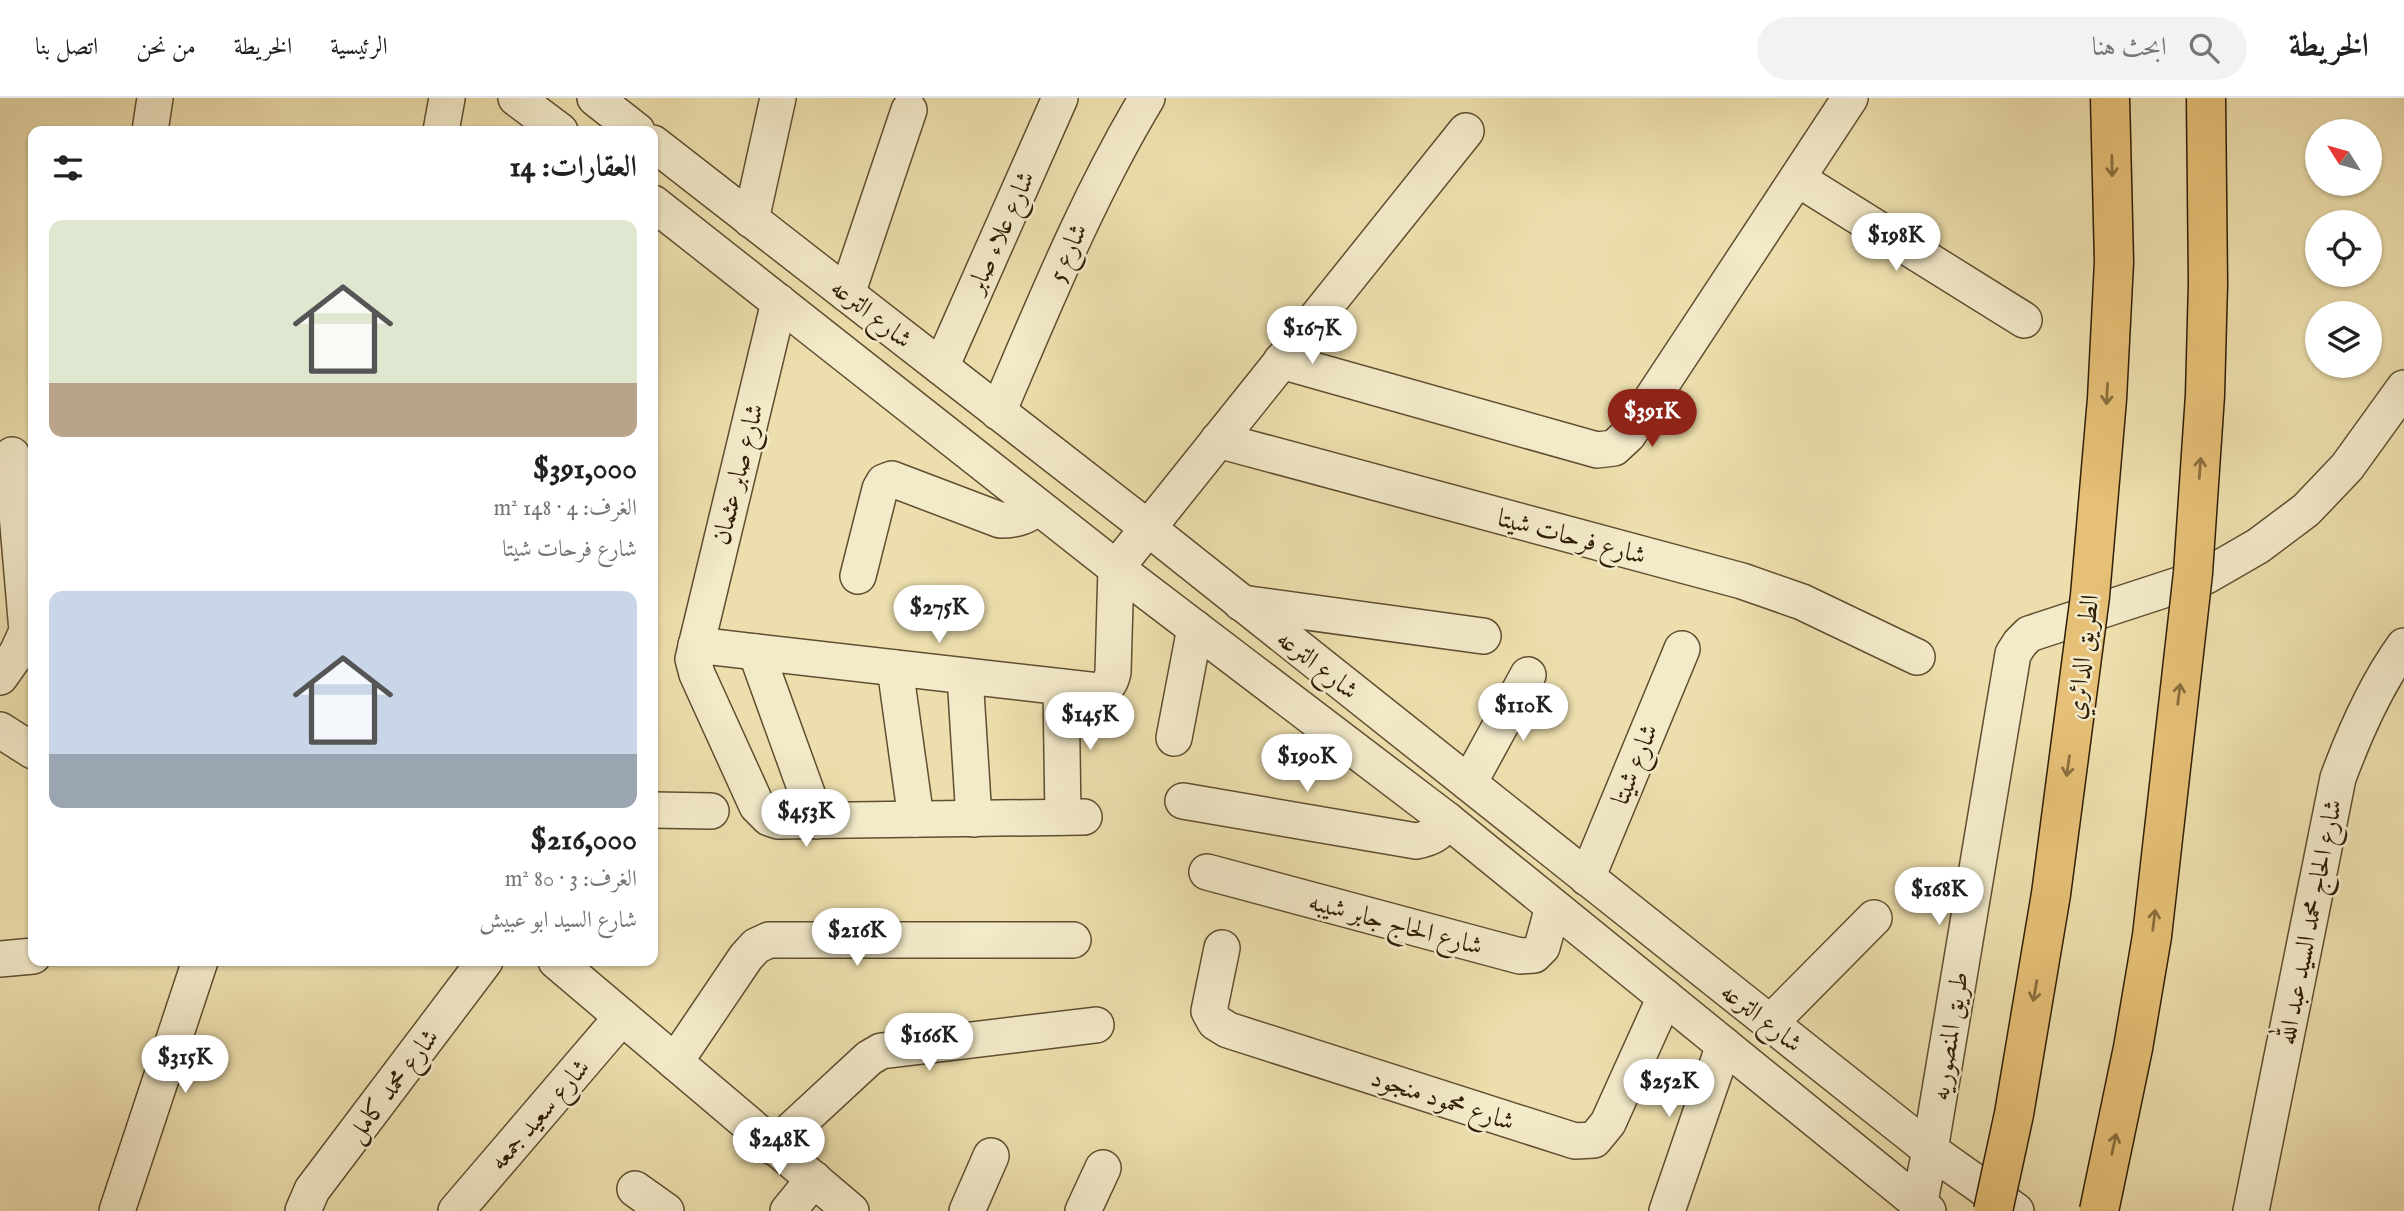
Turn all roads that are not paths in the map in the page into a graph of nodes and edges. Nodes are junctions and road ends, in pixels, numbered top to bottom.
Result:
1 (155, 98) edge
2 (447, 98) edge
3 (516, 98) edge
4 (595, 98) edge
5 (778, 98) edge
6 (1060, 98) edge
7 (1147, 98) edge
8 (1850, 98) edge
9 (2110, 98) edge
10 (2206, 98) edge
11 (909, 110) dead end
12 (151, 126) edge
13 (442, 126) edge
14 (553, 126) edge
15 (631, 126) edge
16 (1466, 131) dead end
17 (658, 147) edge
18 (1798, 178) junction
19 (658, 207) edge
20 (751, 219) junction
21 (847, 294) junction
22 (779, 302) junction
23 (2024, 320) dead end
24 (1281, 361) junction
25 (941, 367) junction
26 (2404, 388) edge
27 (998, 412) junction
28 (1218, 440) junction
29 (12, 455) dead end
30 (1038, 507) junction
31 (1148, 527) junction
32 (1116, 568) junction
33 (858, 576) dead end
34 (1241, 603) junction
35 (1195, 628) junction
36 (1483, 636) dead end
37 (696, 645) junction
38 (2404, 646) edge
39 (1682, 649) dead end
40 (755, 652) junction
41 (1917, 657) dead end
42 (895, 668) junction
43 (1528, 675) dead end
44 (965, 676) junction
45 (0, 677) edge
46 (1061, 687) junction
47 (1174, 738) dead end
48 (1469, 783) junction
49 (1183, 801) dead end
50 (658, 810) edge
51 (711, 811) dead end
52 (974, 818) junction
53 (916, 820) junction
54 (1447, 820) junction
55 (817, 821) junction
56 (1207, 872) dead end
57 (1587, 878) junction
58 (1553, 907) junction
59 (1874, 918) dead end
60 (1073, 940) dead end
61 (1222, 948) dead end
62 (28, 956) edge
63 (0, 959) edge
64 (198, 966) edge
65 (481, 966) edge
66 (561, 966) edge
67 (1665, 997) junction
68 (622, 1017) junction
69 (1770, 1023) junction
70 (1097, 1025) dead end
71 (1724, 1045) junction
72 (675, 1062) junction
73 (774, 1147) junction
74 (1930, 1150) junction
75 (990, 1156) dead end
76 (1102, 1168) dead end
77 (814, 1179) junction
78 (635, 1189) dead end
79 (1922, 1209) edge
80 (117, 1211) edge
81 (303, 1211) edge
82 (456, 1211) edge
83 (666, 1211) edge
84 (788, 1211) edge
85 (851, 1211) edge
86 (967, 1211) edge
87 (1083, 1211) edge
88 (1667, 1211) edge
89 (1993, 1211) edge
90 (2016, 1211) edge
91 (2099, 1211) edge
92 (2251, 1211) edge

1 - 12 street
2 - 13 street
3 - 14 street
4 - 15 street
5 - 20 street
6 - 25 street, شارع علاء صابر
7 - 27 street, شارع 5
8 - 18 street
9 -> 89 highway, الطريق الدائري, bridge
91 -> 10 highway, bridge
11 - 21 street
16 - 24 street
17 - 20 street, شارع الترعه
18 - 23 street
18 - 24 street
19 - 22 street, شارع الترعه
20 - 21 street, شارع الترعه
21 - 25 street, شارع الترعه
22 - 30 street, شارع الترعه
22 - 37 street, شارع صابر عثمان
24 - 28 street
25 - 27 street, شارع الترعه
26 - 74 street, طريق المنصوريه
27 - 31 street, شارع الترعه
28 - 31 street
28 - 41 street, شارع فرحات شيتا
29 - 45 street
30 - 32 street, شارع الترعه
30 - 33 street
31 - 32 street
31 - 34 street, شارع الترعه
32 - 35 street, شارع الترعه
32 - 46 street
34 - 36 street
34 - 48 street, شارع الترعه
35 - 47 street
35 - 54 street, شارع الترعه
37 - 40 street
37 - 55 street, شارع صابر عثمان
38 - 92 street, شارع الحاج محمد السيد عبد الله
39 - 57 street, شارع شيتا
40 - 42 street
40 - 55 street
42 - 44 street
42 - 53 street
43 - 48 street
44 - 46 street
44 - 52 street
46 - 52 street, شارع صابر عثمان
48 - 57 street, شارع الترعه
49 - 54 street
50 - 51 street
52 - 53 street, شارع صابر عثمان
53 - 55 street, شارع صابر عثمان
54 - 58 street, شارع الترعه
56 - 58 street, شارع الحاج جابر شيبه
57 - 69 street, شارع الترعه
58 - 67 street, شارع الترعه
59 - 69 street
60 - 72 street
61 - 67 street, شارع محمود منجود
62 - 63 street
64 - 80 street
65 - 81 street, شارع محمد كامل
66 - 68 street
67 - 71 street, شارع الترعه
68 - 72 street
68 - 82 street, شارع سعيد جمعه
69 - 74 street, شارع الترعه
70 - 73 street
71 - 79 street, شارع الترعه
71 - 88 street
72 - 73 street
73 - 77 street
74 - 79 street, طريق المنصوريه
74 - 90 street, شارع الترعه
75 - 86 street
76 - 87 street
77 - 84 street
77 - 85 street
78 - 83 street

